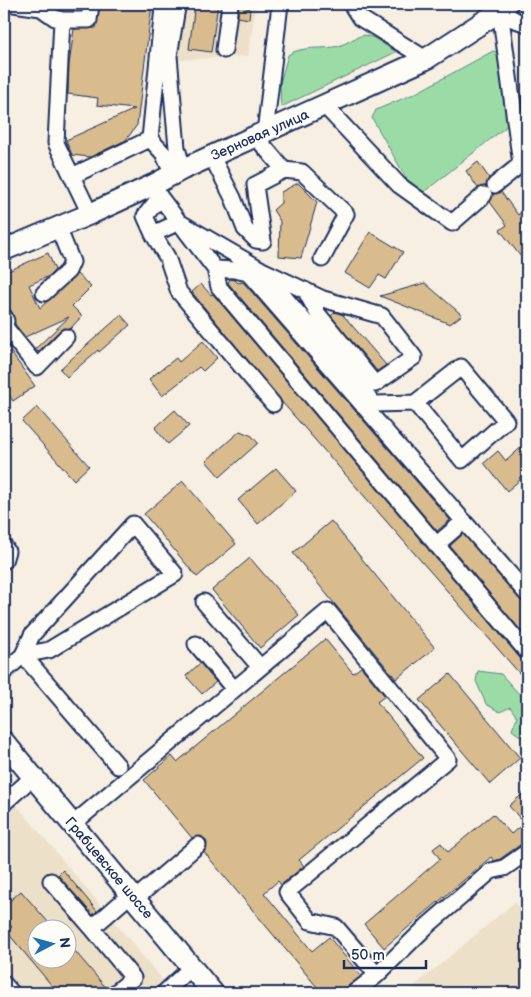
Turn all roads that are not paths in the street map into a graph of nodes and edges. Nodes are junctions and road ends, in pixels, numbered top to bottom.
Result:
1 (14, 4) edge
2 (91, 4) edge
3 (179, 4) edge
4 (230, 4) edge
5 (280, 4) edge
6 (351, 4) edge
7 (41, 6) edge
8 (163, 6) edge
9 (501, 6) edge
10 (62, 20) junction
11 (527, 24) edge
12 (224, 50) dead end
13 (168, 56) junction
14 (426, 59) junction
15 (326, 106) junction
16 (261, 135) junction
17 (150, 139) junction
18 (212, 157) junction
19 (284, 170) junction
20 (178, 172) junction
21 (72, 176) junction
22 (157, 191) junction
23 (90, 214) junction
24 (179, 222) junction
25 (58, 227) junction
26 (153, 234) junction
27 (4, 250) edge
28 (322, 259) dead end
29 (215, 270) junction
30 (262, 270) junction
31 (305, 290) junction
32 (44, 293) dead end
33 (4, 316) edge
34 (66, 337) dead end
35 (415, 403) junction
36 (273, 404) dead end
37 (464, 521) junction
38 (436, 545) junction
39 (4, 546) edge
40 (4, 561) edge
41 (527, 594) edge
42 (204, 602) dead end
43 (196, 644) dead end
44 (527, 652) edge
45 (23, 655) junction
46 (260, 667) junction
47 (4, 672) edge
48 (234, 689) junction
49 (4, 742) edge
50 (118, 766) dead end
51 (33, 777) junction
52 (4, 803) edge
53 (73, 824) junction
54 (198, 845) dead end
55 (527, 852) edge
56 (51, 881) dead end
57 (133, 897) junction
58 (92, 928) junction
59 (192, 967) junction
60 (376, 975) junction
61 (4, 984) edge
62 (12, 993) edge
63 (115, 993) edge
64 (164, 993) edge
65 (213, 993) edge
66 (354, 993) edge

1 - 7 lane
2 - 10 lane
3 - 13 lane
4 - 12 lane
5 - 16 lane
6 - 14 lane
7 - 10 lane
8 - 13 lane
8 - 17 lane
9 - 11 lane
9 - 14 main road, Зерновая улица
9 - 15 lane
10 - 21 lane
13 - 20 lane
14 - 15 main road, Зерновая улица
15 - 16 main road, Зерновая улица
16 - 18 main road, Зерновая улица
16 - 19 lane
17 - 20 lane
17 - 21 lane
18 - 19 lane
18 - 20 main road, Зерновая улица
19 - 28 lane
20 - 22 main road, Зерновая улица
21 - 23 lane
22 - 23 main road, Зерновая улица
22 - 24 lane
22 - 26 lane
23 - 25 main road, Зерновая улица
24 - 26 lane
24 - 29 lane
24 - 30 lane
25 - 27 main road, Зерновая улица
25 - 32 lane
26 - 36 lane
29 - 37 lane
29 - 38 lane
30 - 31 lane
30 - 35 lane
31 - 31 lane
33 - 34 lane
35 - 35 lane
37 - 38 lane
37 - 41 lane
38 - 44 lane
39 - 40 lane
42 - 46 lane
43 - 48 lane
45 - 45 lane
45 - 47 lane
45 - 50 lane
46 - 48 lane
46 - 60 lane
48 - 53 lane
49 - 51 main road, Грабцевское шоссе
51 - 52 lane
51 - 53 main road, Грабцевское шоссе
53 - 57 main road, Грабцевское шоссе
54 - 57 lane
55 - 60 lane
56 - 58 lane
57 - 58 lane
57 - 59 main road, Грабцевское шоссе
58 - 63 lane
59 - 64 lane
59 - 65 main road, Грабцевское шоссе
60 - 66 lane
61 - 62 lane

